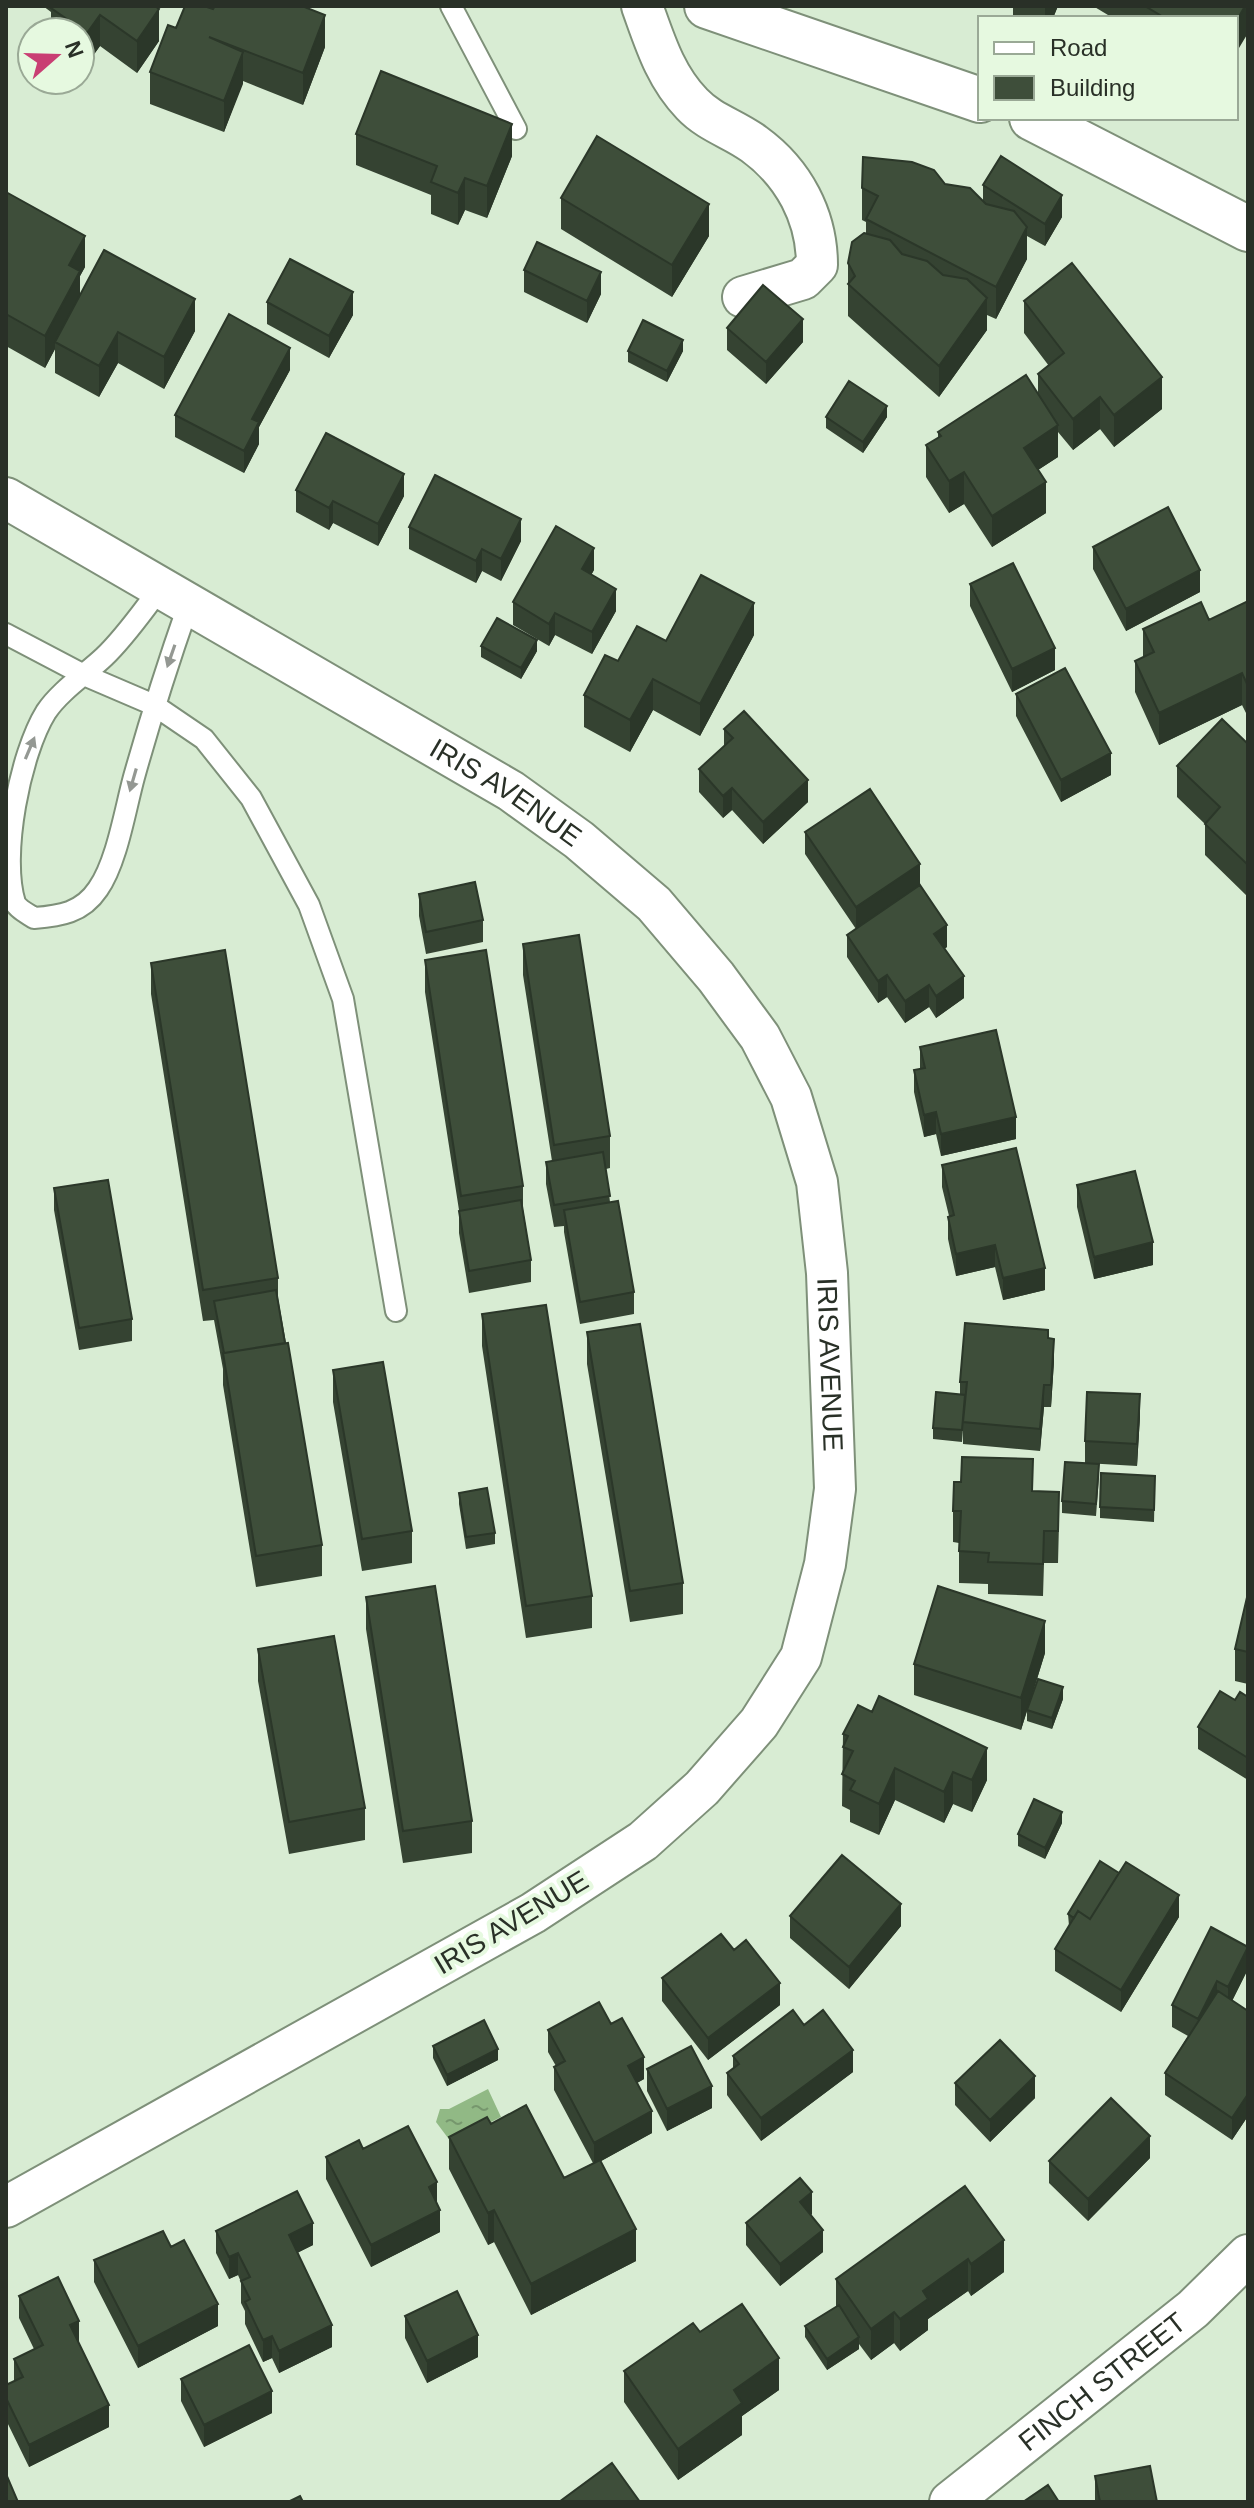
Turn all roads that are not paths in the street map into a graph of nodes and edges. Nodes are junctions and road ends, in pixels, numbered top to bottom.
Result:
1 (451, 6) edge
2 (642, 6) edge
3 (707, 6) edge
4 (978, 99) edge
5 (1036, 120) edge
6 (516, 129) dead end
7 (1248, 229) edge
8 (743, 297) dead end
9 (6, 498) edge
10 (174, 598) junction
11 (6, 634) edge
12 (84, 675) junction
13 (154, 705) junction
14 (396, 1311) dead end
15 (6, 2207) edge
16 (1248, 2255) edge
17 (950, 2502) edge

1 - 6 lane
2 - 8 street
3 - 4 street
5 - 7 street
9 - 10 street, IRIS AVENUE
10 - 12 lane
10 -> 13 lane
10 - 15 street, IRIS AVENUE
11 - 12 lane
12 - 13 lane
13 -> 12 lane
13 - 14 lane
16 - 17 street, FINCH STREET

